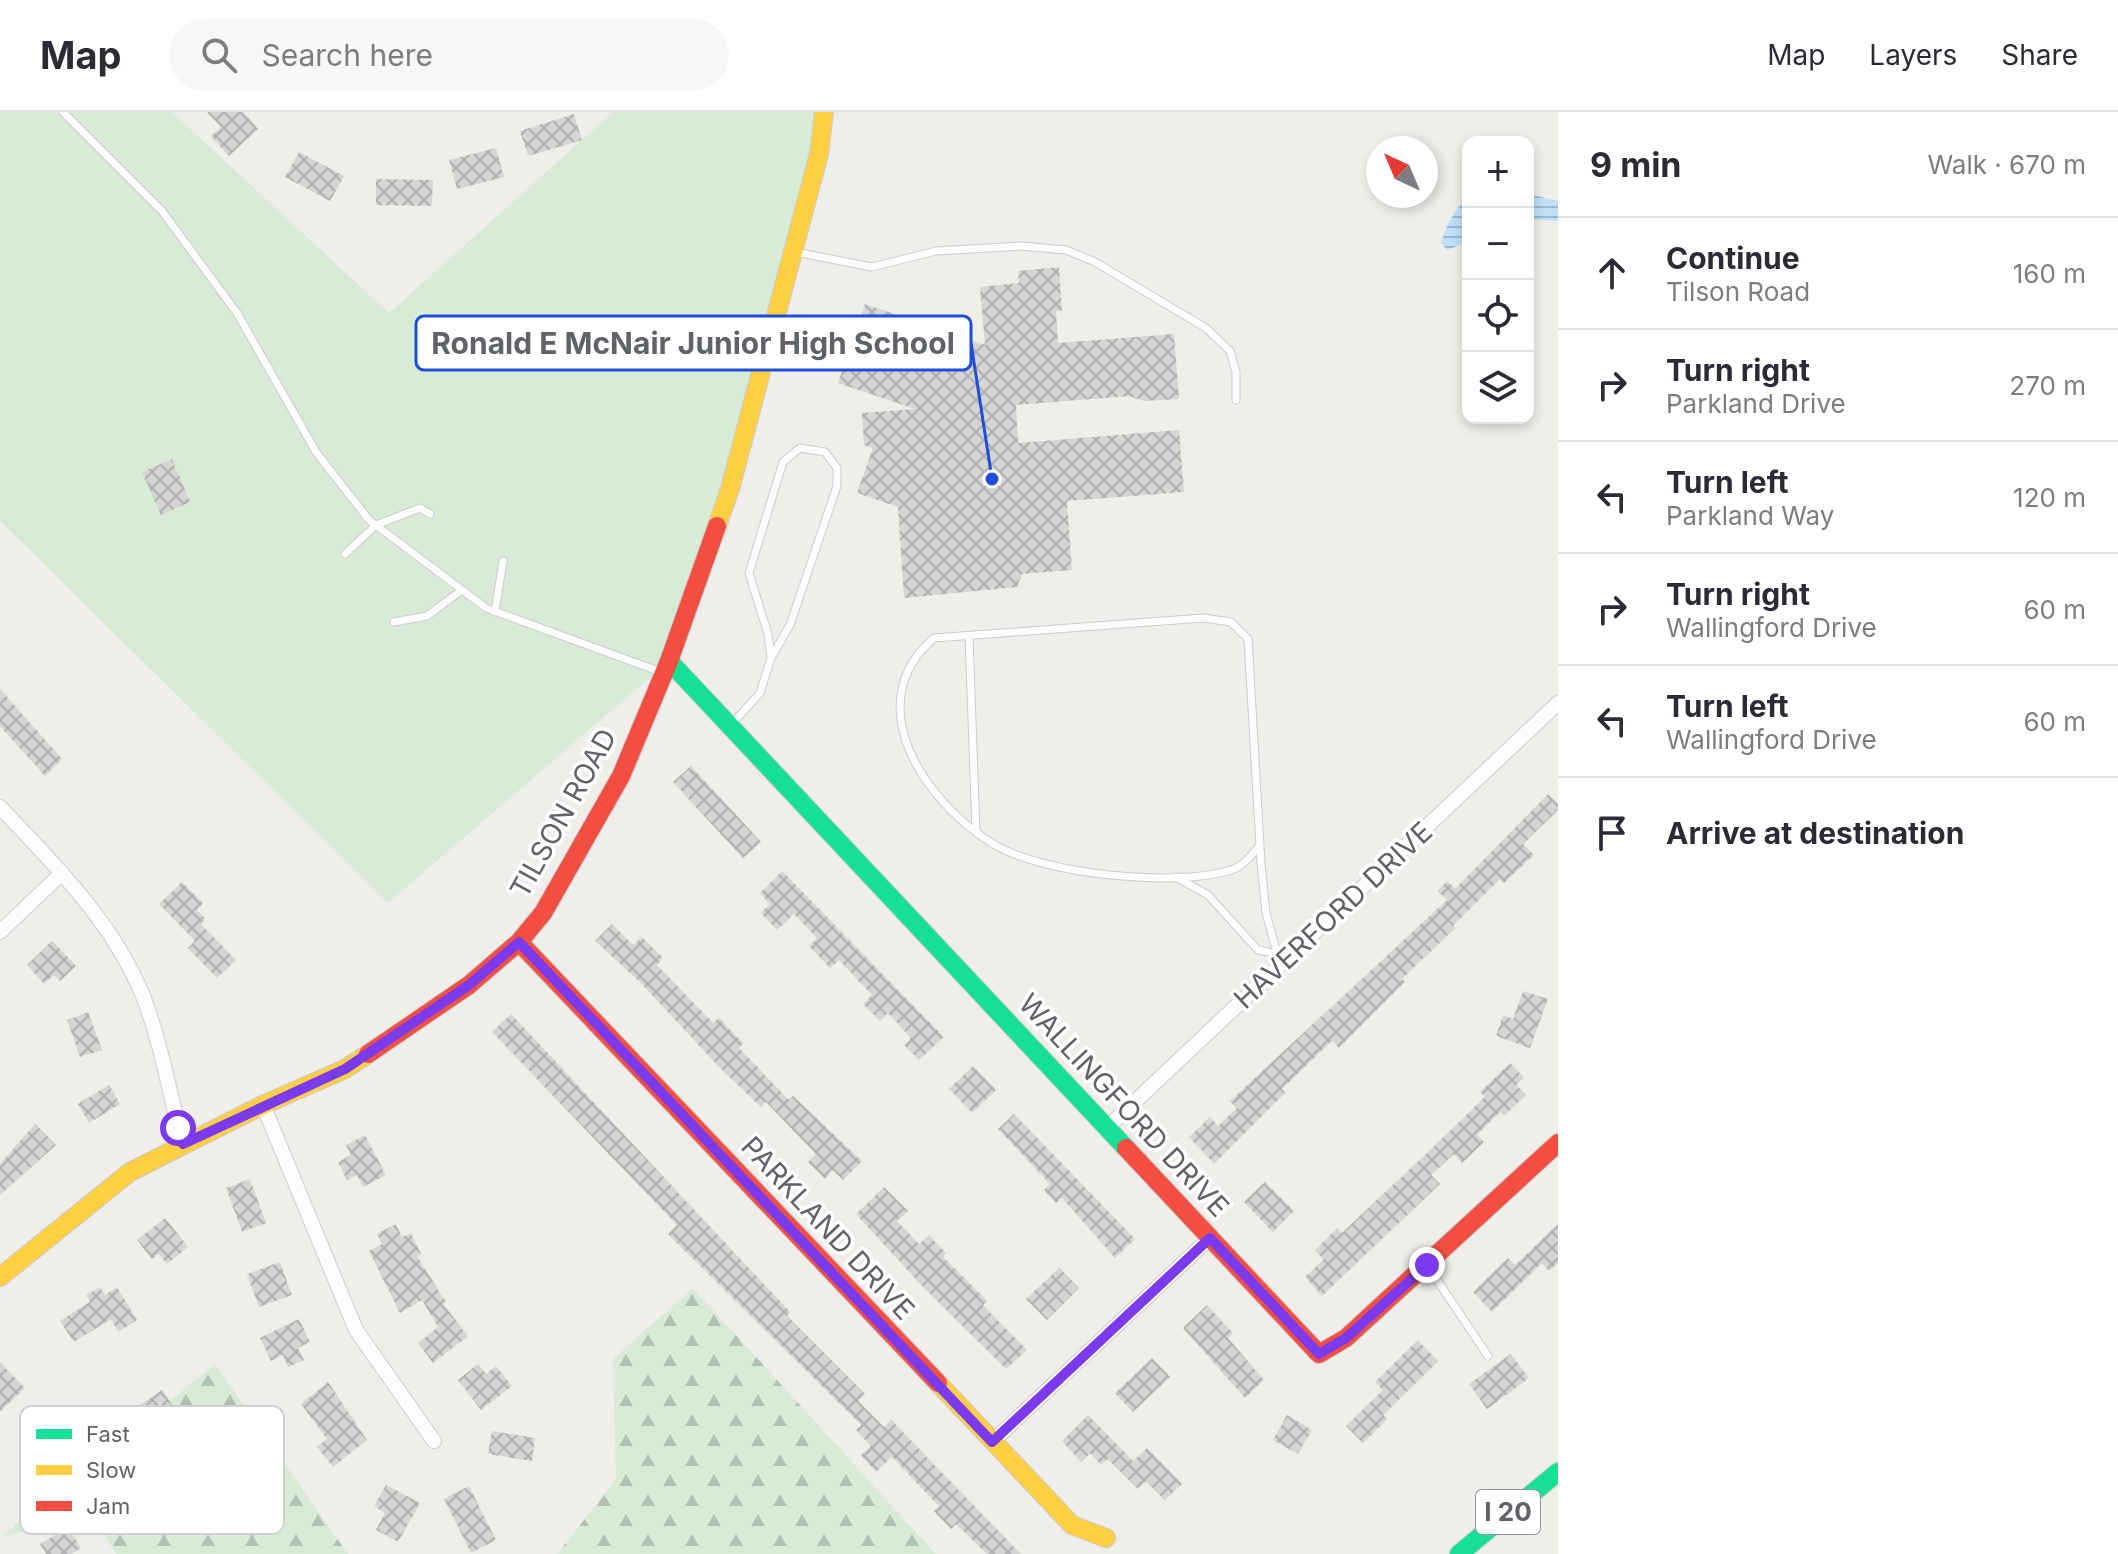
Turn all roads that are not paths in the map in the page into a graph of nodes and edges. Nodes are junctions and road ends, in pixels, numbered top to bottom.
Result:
1 (63, 112) edge
2 (824, 112) edge
3 (793, 251) junction
4 (1236, 400) dead end
5 (430, 514) dead end
6 (376, 525) junction
7 (345, 554) dead end
8 (503, 561) dead end
9 (462, 590) junction
10 (495, 612) junction
11 (394, 622) dead end
12 (969, 636) junction
13 (771, 658) junction
14 (667, 667) junction
15 (1558, 703) edge
16 (731, 725) junction
17 (0, 807) edge
18 (976, 832) junction
19 (1260, 845) junction
20 (62, 873) junction
21 (1174, 876) junction
22 (0, 932) edge
23 (519, 942) junction
24 (1281, 957) junction
25 (263, 1105) junction
26 (1108, 1127) junction
27 (1558, 1143) edge
28 (183, 1144) junction
29 (1210, 1238) junction
30 (1427, 1265) junction
31 (0, 1277) edge
32 (1488, 1356) dead end
33 (434, 1441) dead end
34 (992, 1442) junction
35 (1558, 1472) edge
36 (1106, 1538) dead end
37 (1459, 1554) edge

1 - 6 lane
2 - 3 main road, TILSON ROAD
3 - 4 lane
3 - 14 main road, TILSON ROAD
5 - 6 lane
6 - 7 lane
6 - 9 lane
8 - 10 lane
9 - 10 lane
9 - 11 lane
10 - 14 lane
12 - 18 lane
12 - 18 lane
12 - 19 lane
13 - 13 lane
13 - 16 lane
14 - 16 main road, WALLINGFORD DRIVE
14 - 23 main road, TILSON ROAD
15 - 24 street, HAVERFORD DRIVE
16 - 26 main road, WALLINGFORD DRIVE
17 - 20 street
18 - 21 lane
19 - 21 lane
19 - 24 lane
20 - 22 street
20 - 28 street
21 - 24 lane
23 - 25 main road, TILSON ROAD
23 - 34 main road, PARKLAND DRIVE
24 - 26 street, HAVERFORD DRIVE
25 - 28 main road, TILSON ROAD
25 - 33 street
26 - 29 main road, WALLINGFORD DRIVE
27 - 30 main road, WALLINGFORD DRIVE
28 - 31 main road, TILSON ROAD
29 - 30 main road, WALLINGFORD DRIVE
29 - 34 street
30 - 32 lane
34 - 36 main road, PARKLAND DRIVE
35 - 37 main road, I 20

